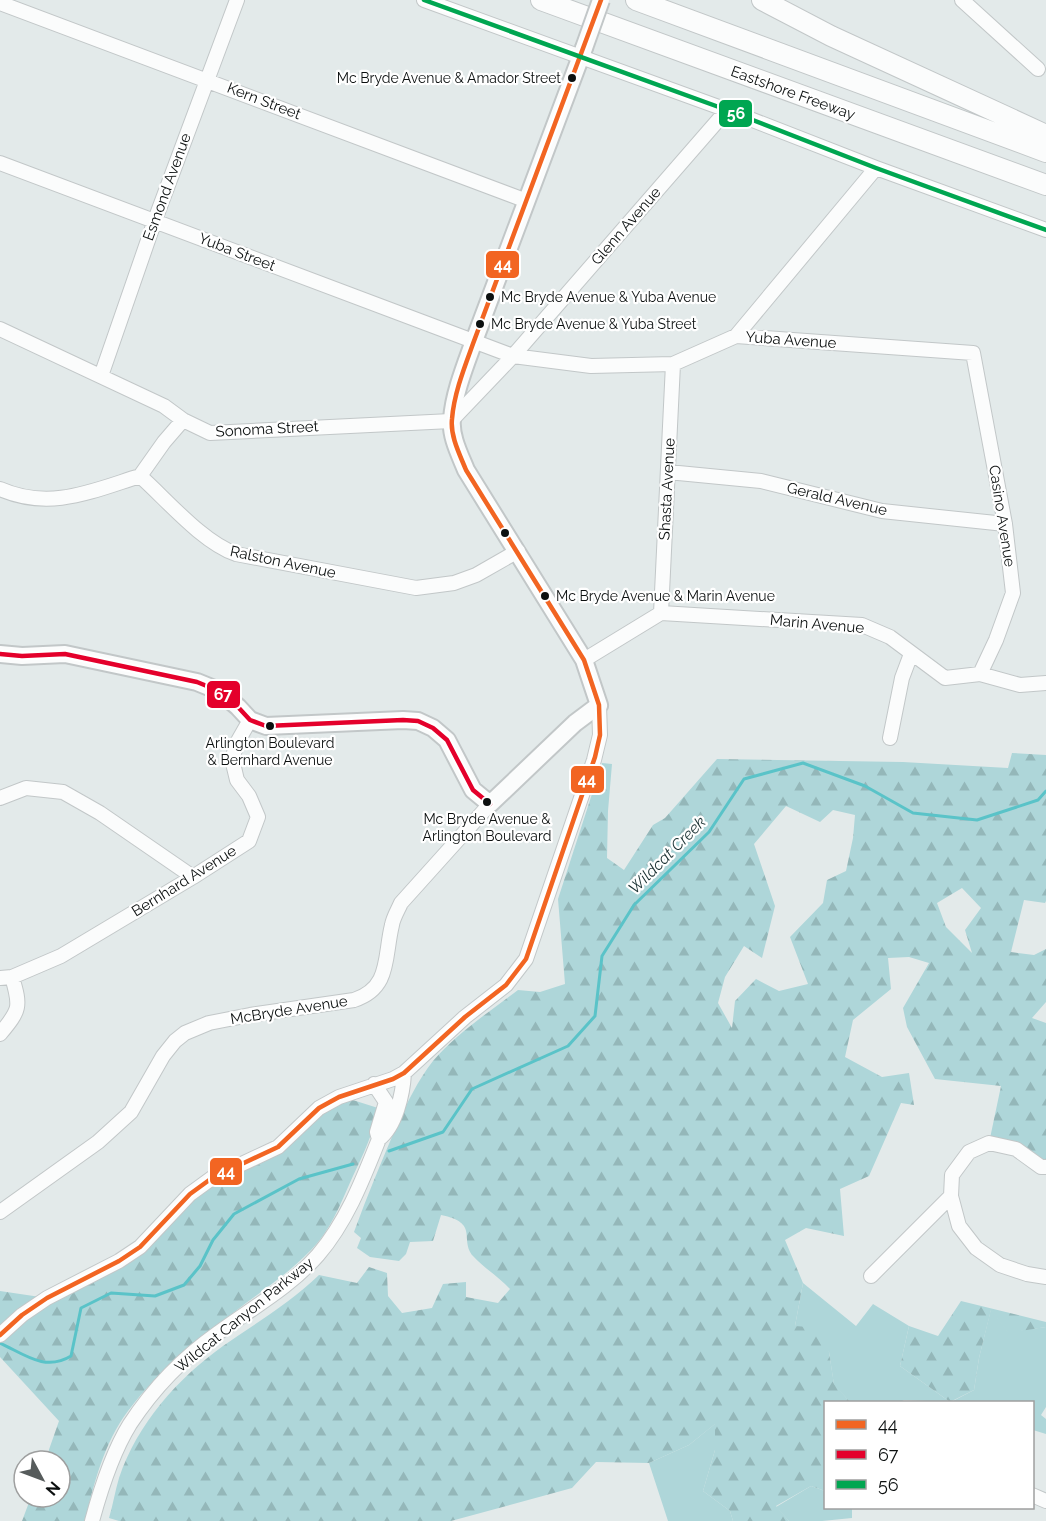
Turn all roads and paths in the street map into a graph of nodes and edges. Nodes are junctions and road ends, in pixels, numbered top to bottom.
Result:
1 (237, 0) edge
2 (424, 0) edge
3 (540, 0) edge
4 (601, 0) edge
5 (636, 0) edge
6 (762, 0) edge
7 (962, 0) edge
8 (0, 3) edge
9 (582, 53) junction
10 (1038, 69) dead end
11 (207, 80) junction
12 (728, 110) junction
13 (1046, 135) edge
14 (1046, 152) edge
15 (0, 163) edge
16 (876, 168) junction
17 (1046, 185) edge
18 (527, 201) junction
19 (155, 220) junction
20 (1046, 230) edge
21 (0, 329) edge
22 (736, 336) junction
23 (474, 341) junction
24 (973, 353) joint
25 (513, 356) junction
26 (673, 364) junction
27 (101, 376) junction
28 (183, 420) junction
29 (451, 421) junction
30 (668, 472) junction
31 (140, 476) junction
32 (0, 489) edge
33 (1005, 524) junction
34 (518, 551) junction
35 (662, 613) junction
36 (0, 654) edge
37 (911, 654) junction
38 (584, 660) junction
39 (980, 674) junction
40 (1046, 683) edge
41 (599, 705) junction
42 (250, 720) junction
43 (890, 738) dead end
44 (0, 798) edge
45 (490, 804) junction
46 (194, 876) junction
47 (6, 977) edge
48 (0, 1034) edge
49 (404, 1073) junction
50 (374, 1084) junction
51 (392, 1104) junction
52 (1046, 1167) edge
53 (951, 1196) junction
54 (0, 1212) edge
55 (871, 1276) dead end
56 (1046, 1277) edge
57 (0, 1335) edge
58 (92, 1521) edge

1 - 11 street, Esmond Avenue
2 - 9 street
3 - 17 highway, Eastshore Freeway
4 - 9 main road, bridge
5 - 14 highway
6 - 13 highway
7 - 10 street
8 - 11 street, Kern Street
9 - 12 street
9 - 18 main road
11 - 18 street, Kern Street
11 - 19 street, Esmond Avenue
12 - 16 street
12 - 25 street, Glenn Avenue
15 - 19 street, Yuba Street
16 - 20 street
16 - 22 street
18 - 23 main road
19 - 23 street, Yuba Street
19 - 27 street, Esmond Avenue
21 - 27 street, Sonoma Street
22 - 24 street, Yuba Avenue
22 - 26 street, Yuba Avenue
23 - 25 street, Yuba Avenue
23 - 29 main road
24 - 33 street, Casino Avenue
25 - 26 street, Yuba Avenue
25 - 29 street, Glenn Avenue
26 - 30 street, Shasta Avenue
27 - 28 street, Sonoma Street
28 - 29 street, Sonoma Street
28 - 31 street
29 - 34 main road
30 - 33 street, Gerald Avenue
30 - 35 street, Shasta Avenue
31 - 32 street
31 - 34 street, Ralston Avenue
33 - 39 street, Casino Avenue
34 - 38 main road
35 - 37 street, Marin Avenue
35 - 38 street
36 - 42 main road
37 - 39 street, Marin Avenue
37 - 43 street
38 - 41 main road
39 - 40 street, Marin Avenue
41 - 45 main road, McBryde Avenue
41 - 49 street
42 - 45 main road
42 - 46 street, Bernhard Avenue
44 - 46 street
45 - 54 street, McBryde Avenue
46 - 47 street, Bernhard Avenue
47 - 48 street
49 - 50 street
49 - 51 street, Wildcat Canyon Parkway
50 - 51 street
50 - 57 street
51 - 58 street, Wildcat Canyon Parkway
52 - 53 street
53 - 55 street
53 - 56 street

